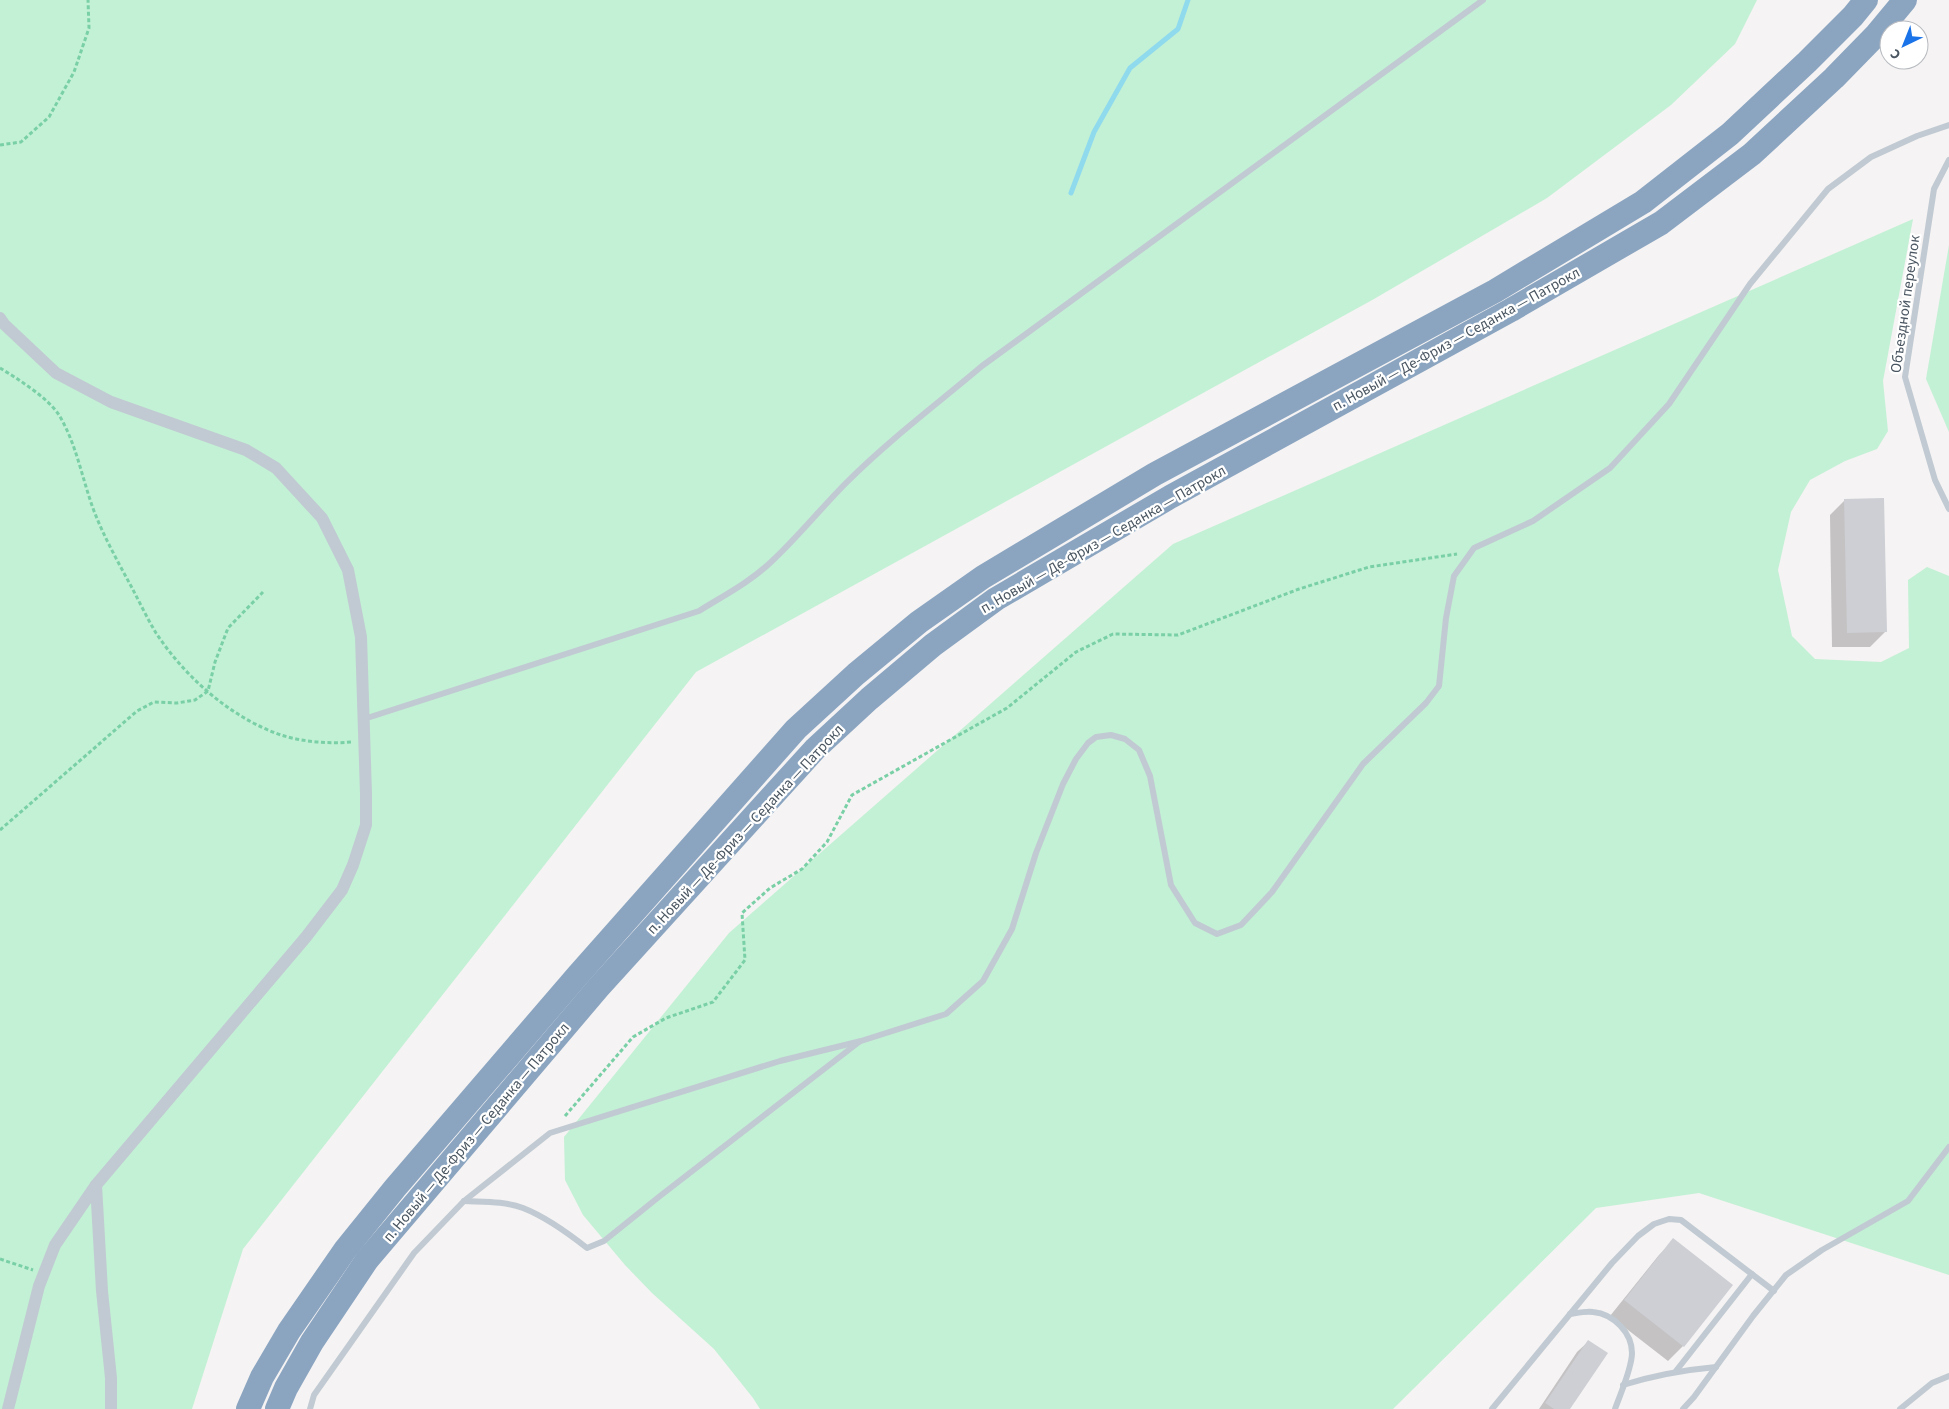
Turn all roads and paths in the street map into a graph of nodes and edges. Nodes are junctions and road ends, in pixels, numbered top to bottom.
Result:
1 (88, 0) edge
2 (1483, 0) edge
3 (1866, 0) edge
4 (1905, 0) edge
5 (1949, 125) edge
6 (0, 145) edge
7 (1949, 160) edge
8 (0, 318) edge
9 (0, 368) edge
10 (1949, 509) edge
11 (1474, 548) junction
12 (263, 592) dead end
13 (208, 691) junction
14 (364, 719) junction
15 (365, 741) junction
16 (0, 830) edge
17 (861, 1041) junction
18 (550, 1133) junction
19 (1949, 1147) edge
20 (96, 1186) junction
21 (464, 1201) junction
22 (0, 1259) edge
23 (44, 1273) junction
24 (1752, 1274) junction
25 (1774, 1291) junction
26 (1570, 1314) junction
27 (1716, 1367) junction
28 (1676, 1371) junction
29 (1949, 1376) edge
30 (1623, 1385) junction
31 (8, 1409) edge
32 (111, 1409) edge
33 (248, 1409) edge
34 (278, 1409) edge
35 (310, 1409) edge
36 (1492, 1409) edge
37 (1615, 1409) edge
38 (1683, 1409) edge
39 (1900, 1409) edge

1 - 6 path
2 - 14 lane
3 - 33 highway, п. Новый — Де-Фриз — Седанка — Патрокл
4 - 34 highway, п. Новый — Де-Фриз — Седанка — Патрокл
5 - 11 lane
7 - 10 lane, Объездной переулок
8 - 14 street
9 - 13 path
11 - 17 lane
11 - 18 path
12 - 13 path
13 - 15 path
13 - 16 path
14 - 15 street
15 - 20 street
17 - 18 lane
17 - 21 lane
18 - 21 lane
19 - 25 lane
20 - 23 street
20 - 32 street
21 - 35 lane
22 - 23 path
23 - 31 street
24 - 25 lane
24 - 26 lane
24 - 28 lane
25 - 27 lane
26 - 30 lane
26 - 36 lane
27 - 28 lane
27 - 38 lane
28 - 30 lane
29 - 39 lane
30 - 37 lane

